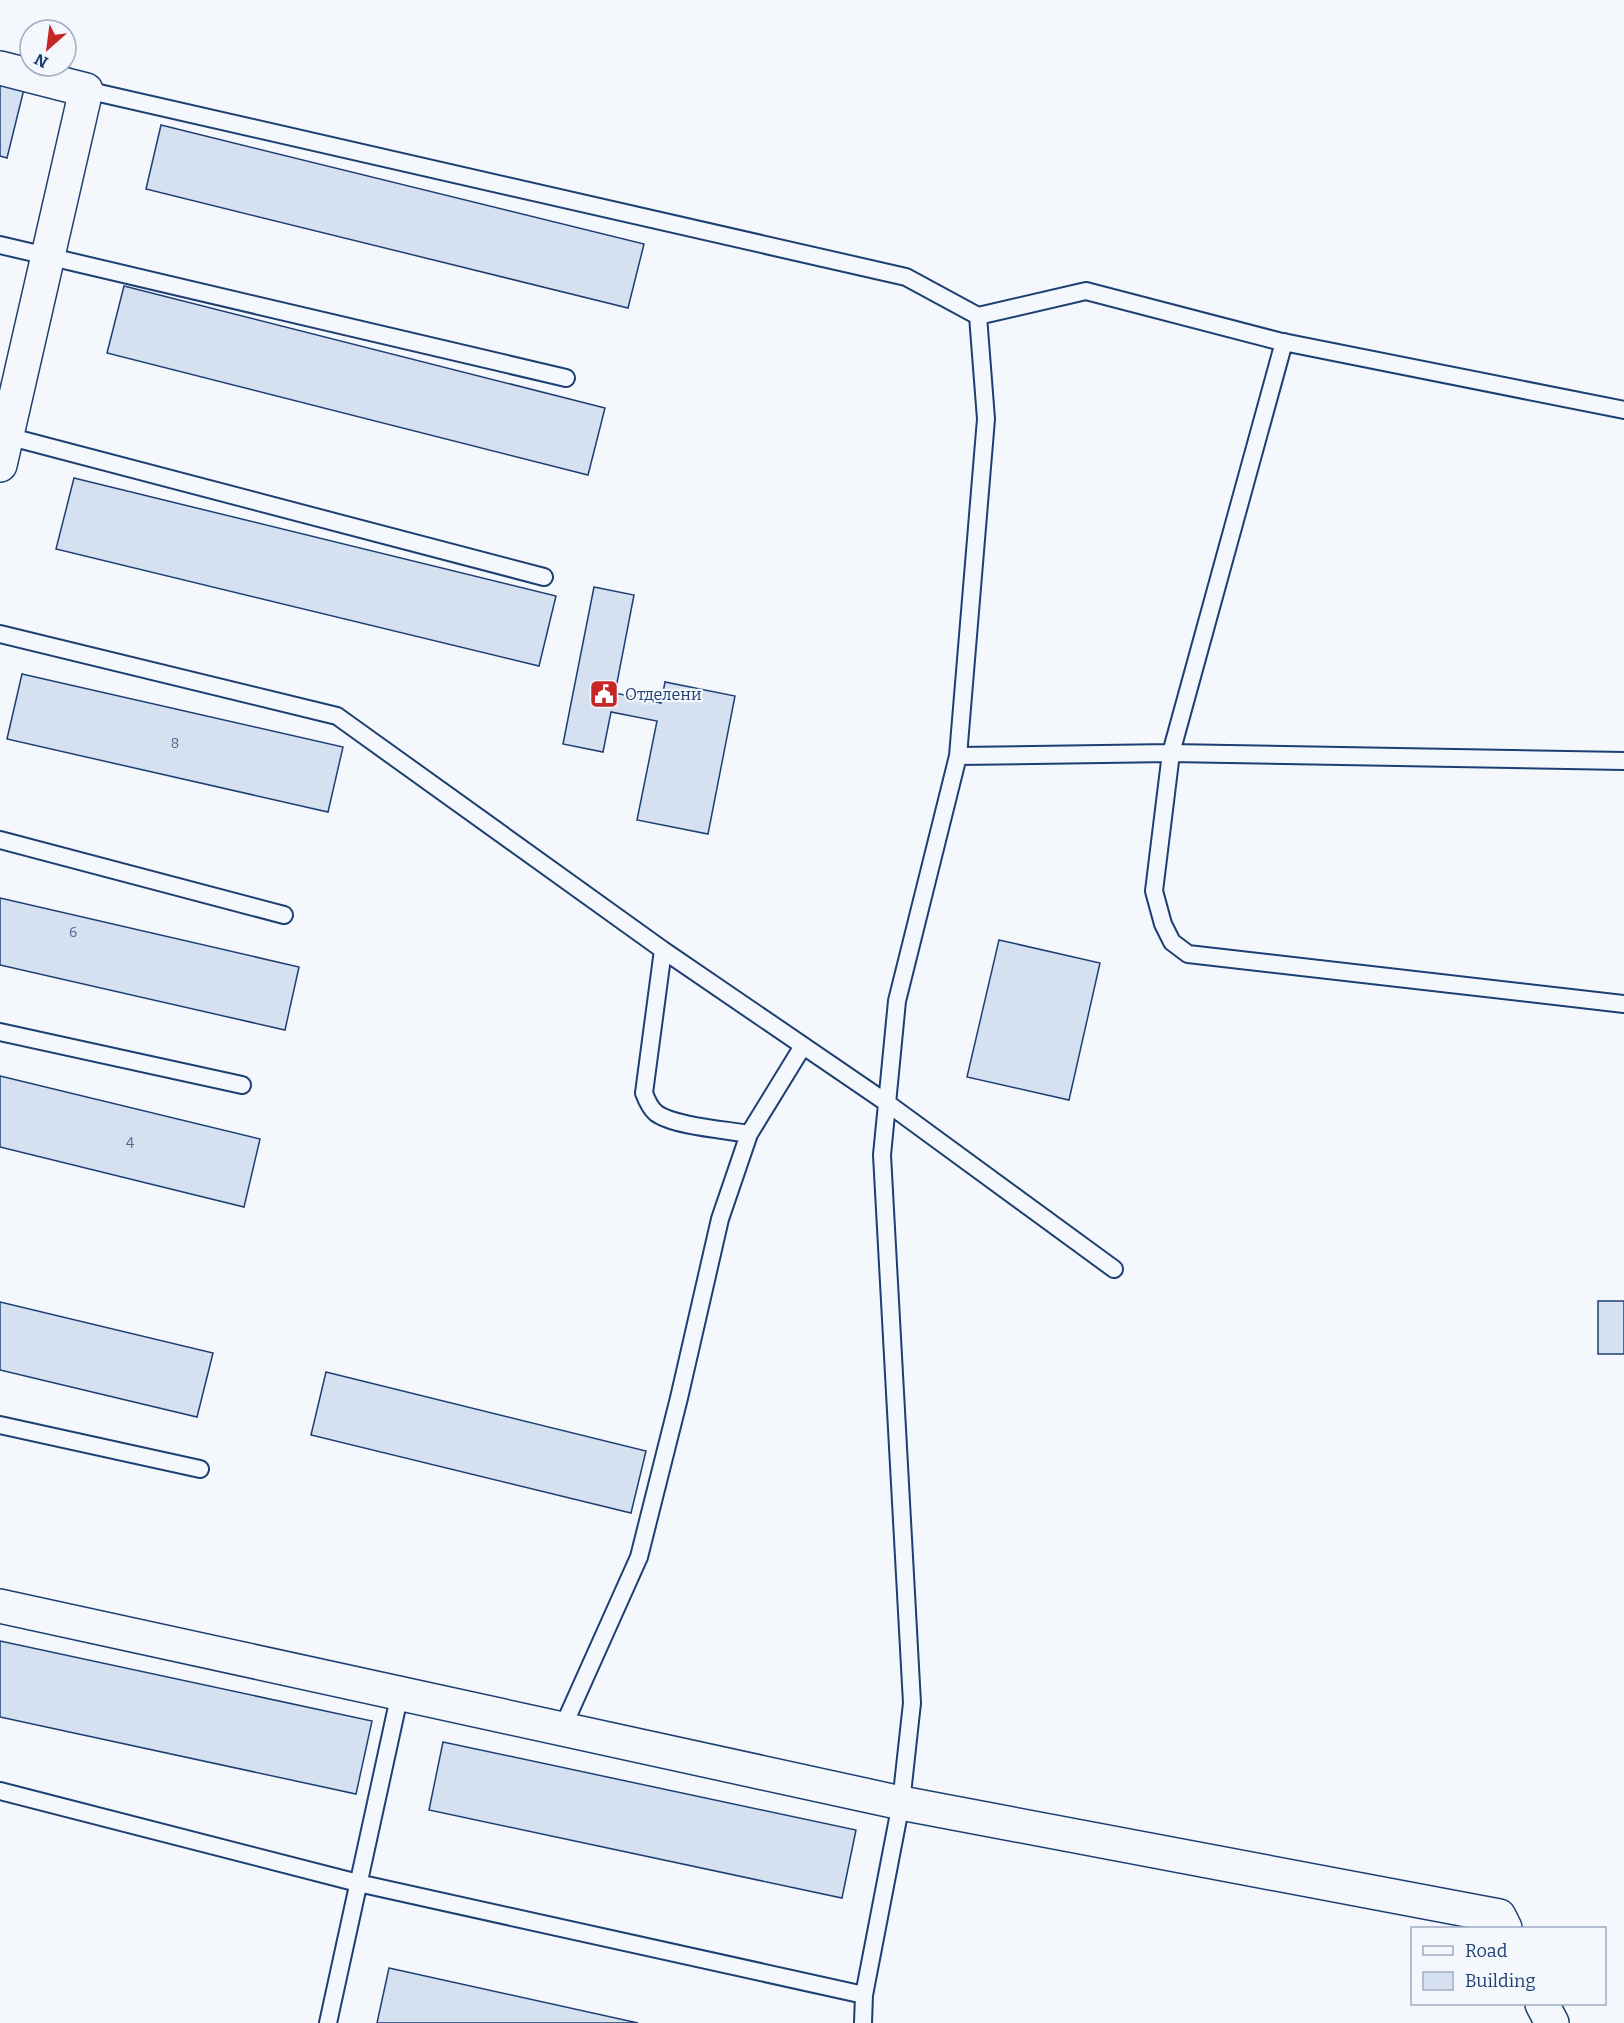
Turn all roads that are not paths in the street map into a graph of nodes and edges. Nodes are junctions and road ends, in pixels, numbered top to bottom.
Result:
1 (0, 68) edge
2 (86, 90) junction
3 (0, 245) edge
4 (48, 257) junction
5 (978, 316) junction
6 (1284, 342) junction
7 (566, 378) dead end
8 (1624, 410) edge
9 (3, 450) edge
10 (544, 577) dead end
11 (0, 634) edge
12 (1171, 753) junction
13 (958, 756) junction
14 (1624, 761) edge
15 (0, 840) edge
16 (284, 915) dead end
17 (663, 950) junction
18 (1624, 1004) edge
19 (0, 1032) edge
20 (803, 1046) junction
21 (242, 1085) dead end
22 (887, 1103) junction
23 (749, 1134) junction
24 (1114, 1269) dead end
25 (0, 1425) edge
26 (200, 1469) dead end
27 (0, 1606) edge
28 (400, 1693) junction
29 (562, 1729) junction
30 (0, 1791) edge
31 (901, 1803) junction
32 (358, 1883) junction
33 (1504, 1927) edge
34 (864, 1995) junction
35 (1543, 2005) edge
36 (328, 2023) edge
37 (863, 2023) edge
38 (1552, 2023) edge

1 - 2 street
2 - 4 street
2 - 5 lane
3 - 4 lane
4 - 7 lane
4 - 9 street
5 - 6 lane
5 - 13 lane
6 - 8 lane
6 - 12 lane
9 - 10 lane
11 - 17 lane
12 - 13 lane
12 - 14 lane
12 - 18 lane
13 - 22 lane
15 - 16 lane
17 - 20 lane
17 - 23 lane
19 - 21 lane
20 - 22 lane
20 - 23 lane
22 - 24 lane
22 - 31 lane
23 - 29 lane
25 - 26 lane
27 - 28 street
28 - 29 street
28 - 32 lane
29 - 31 street
30 - 32 lane
31 - 33 street
31 - 34 lane
32 - 34 lane
32 - 36 lane
34 - 37 lane
35 - 38 street

